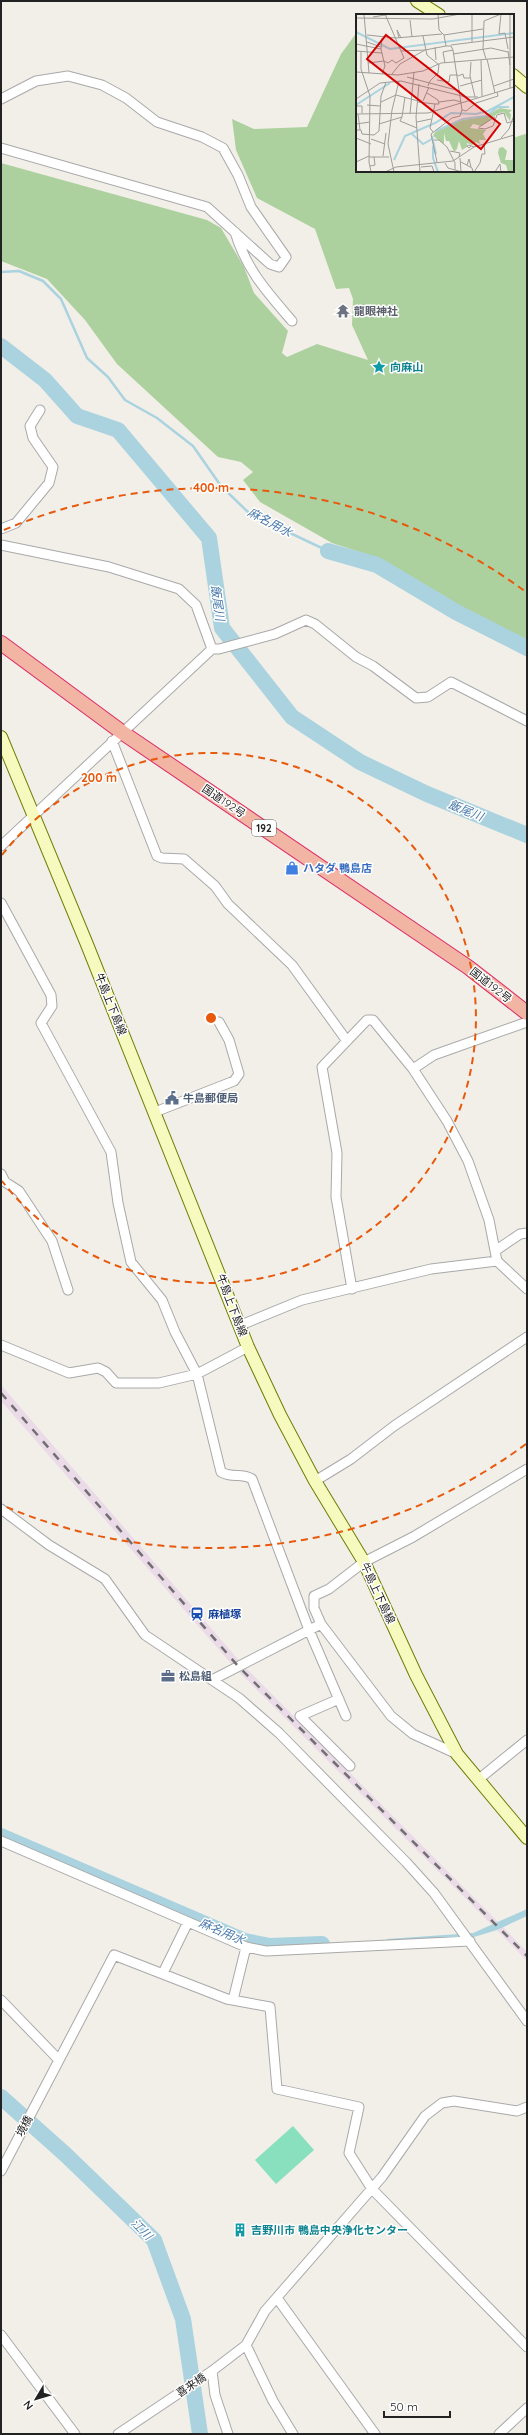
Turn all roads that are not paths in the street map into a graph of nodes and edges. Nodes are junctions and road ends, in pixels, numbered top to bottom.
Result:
1 (425, 3) edge
2 (439, 14) edge
3 (514, 75) edge
4 (527, 87) edge
5 (1, 99) edge
6 (1, 148) edge
7 (235, 232) junction
8 (292, 321) dead end
9 (40, 410) dead end
10 (1, 529) edge
11 (1, 545) edge
12 (1, 643) edge
13 (215, 650) junction
14 (527, 721) edge
15 (118, 737) junction
16 (1, 738) edge
17 (33, 816) junction
18 (1, 846) edge
19 (1, 903) edge
20 (527, 1013) edge
21 (218, 1022) dead end
22 (527, 1022) edge
23 (347, 1041) junction
24 (413, 1069) junction
25 (155, 1112) junction
26 (1, 1174) edge
27 (527, 1233) edge
28 (495, 1251) junction
29 (497, 1260) junction
30 (352, 1289) junction
31 (527, 1289) edge
32 (68, 1290) dead end
33 (241, 1325) junction
34 (527, 1337) edge
35 (1, 1345) edge
36 (248, 1346) junction
37 (197, 1374) junction
38 (527, 1469) edge
39 (315, 1481) junction
40 (1, 1509) edge
41 (364, 1562) junction
42 (321, 1624) junction
43 (309, 1630) junction
44 (212, 1680) junction
45 (339, 1699) junction
46 (346, 1716) dead end
47 (527, 1740) edge
48 (457, 1754) junction
49 (350, 1766) dead end
50 (479, 1779) junction
51 (527, 1838) edge
52 (1, 1841) edge
53 (188, 1922) junction
54 (470, 1941) junction
55 (246, 1948) junction
56 (163, 1973) junction
57 (1, 2000) edge
58 (233, 2000) junction
59 (527, 2021) edge
60 (59, 2060) junction
61 (527, 2107) edge
62 (1, 2171) edge
63 (372, 2189) junction
64 (277, 2298) junction
65 (1, 2334) edge
66 (246, 2345) junction
67 (527, 2347) edge
68 (212, 2371) junction
69 (527, 2408) edge
70 (75, 2434) edge
71 (118, 2434) edge
72 (228, 2434) edge
73 (293, 2434) edge
74 (376, 2434) edge
75 (499, 2434) edge

1 - 2 main road
3 - 4 main road
5 - 7 street
6 - 7 street
7 - 8 street
9 - 10 street
11 - 13 street
12 - 15 highway, 国道192号 / 192
13 - 14 street
13 - 15 street
15 - 17 street
15 - 20 highway, 国道192号 / 192
15 - 23 street
16 - 17 main road, 牛島上下島線
17 - 18 street
17 - 25 main road, 牛島上下島線
19 - 37 street
21 - 25 street
22 - 24 street
23 - 24 street
23 - 30 street
24 - 28 street
25 - 33 main road, 牛島上下島線
26 - 32 street
27 - 28 street
28 - 29 street
29 - 30 street
29 - 31 street
30 - 33 street
33 - 36 main road, 牛島上下島線
34 - 39 street
35 - 37 street
36 - 37 street
36 - 39 main road, 牛島上下島線
37 - 43 street
38 - 41 street
39 - 41 main road, 牛島上下島線
40 - 44 street
41 - 42 street
41 - 48 main road, 牛島上下島線
42 - 43 street
42 - 48 street
43 - 44 street
43 - 45 street
44 - 54 street
45 - 46 street
45 - 49 street
47 - 50 street
48 - 50 main road, 牛島上下島線
50 - 51 main road, 牛島上下島線
52 - 53 street
53 - 55 street
53 - 56 street
54 - 55 street
54 - 59 street
55 - 58 street
56 - 58 street
56 - 60 street, 境橋
57 - 60 street
58 - 63 street
60 - 62 street, 境橋
61 - 63 street
63 - 64 street
63 - 67 street
64 - 66 street
64 - 74 street
65 - 70 street
66 - 68 street, 喜来橋
66 - 73 street
68 - 71 street, 喜来橋
68 - 72 street
69 - 75 street

